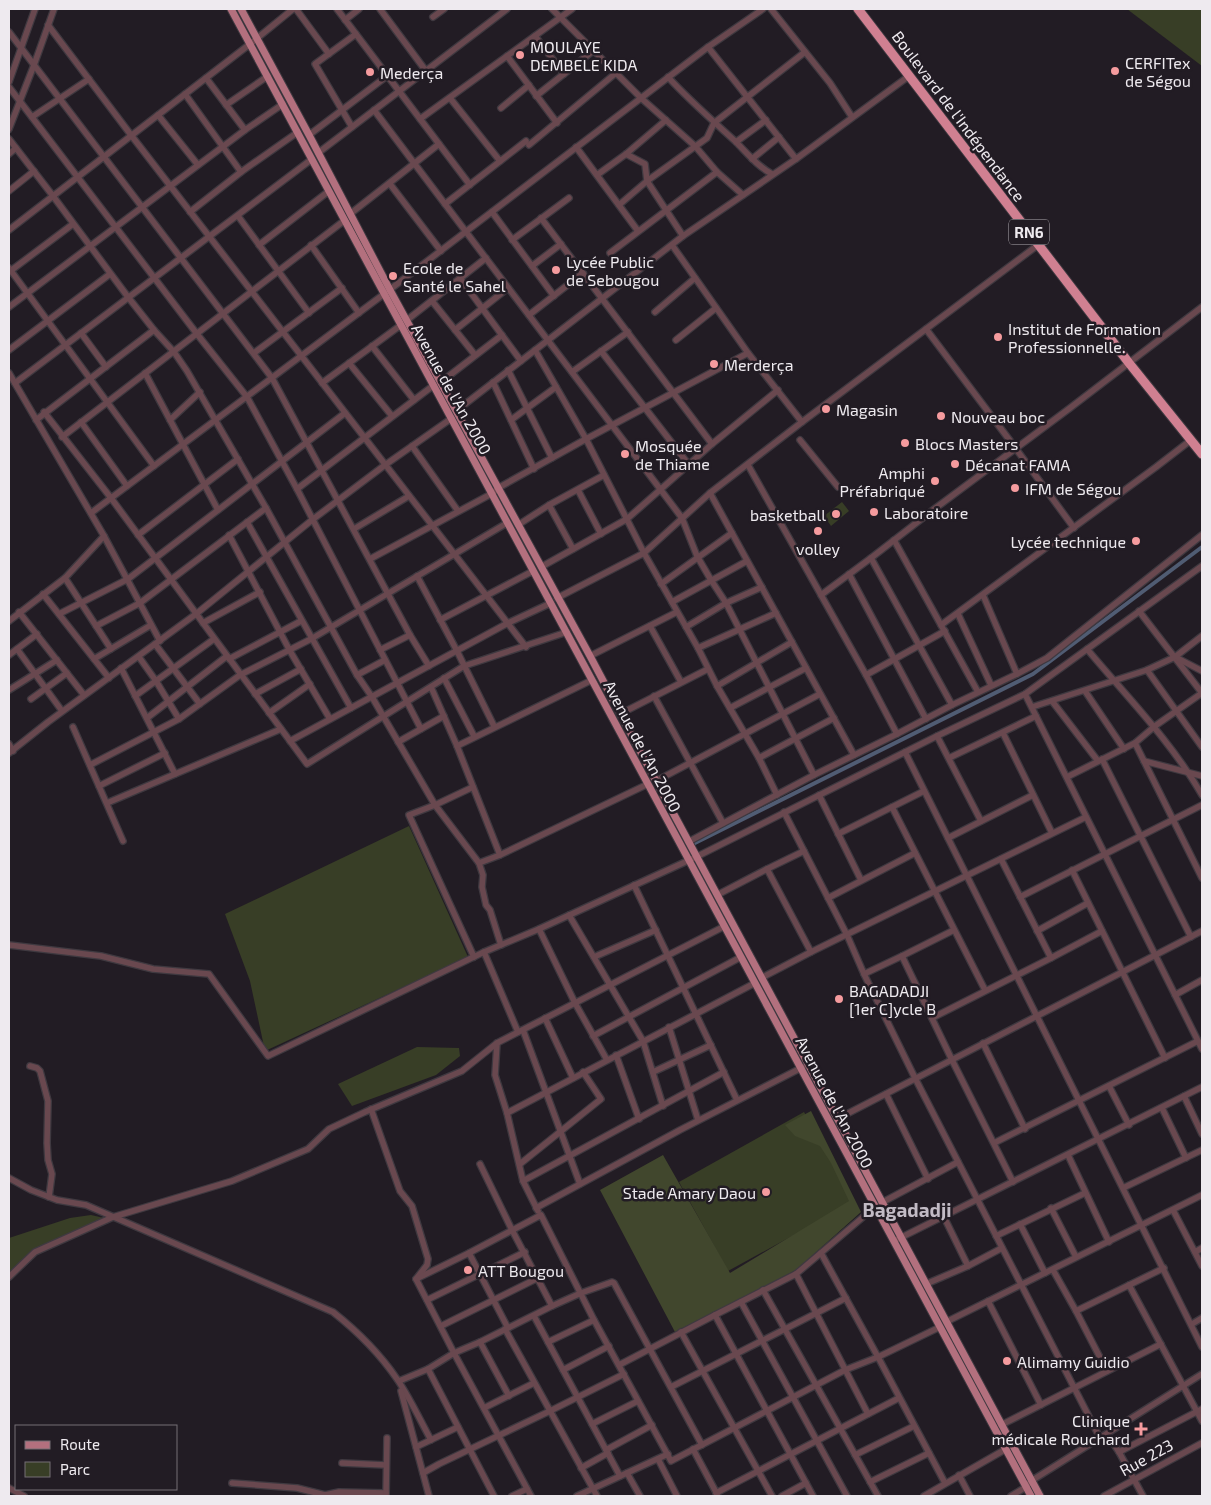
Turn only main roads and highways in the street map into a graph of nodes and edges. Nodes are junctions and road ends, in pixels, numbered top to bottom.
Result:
1 (231, 9) edge
2 (241, 9) edge
3 (858, 9) edge
4 (387, 292) junction
5 (437, 384) junction
6 (1202, 454) edge
7 (496, 490) junction
8 (554, 601) junction
9 (652, 783) junction
10 (693, 858) junction
11 (758, 981) junction
12 (804, 1066) junction
13 (879, 1204) junction
14 (898, 1240) junction
15 (943, 1324) junction
16 (1031, 1496) edge
17 (1040, 1496) edge

1 - 4 main road, Avenue de l'An 2000
2 - 4 main road, Avenue de l'An 2000
3 - 6 highway, Boulevard de l'Indépendance / RN6
4 - 5 main road, Avenue de l'An 2000
5 - 7 main road, Avenue de l'An 2000
5 - 7 main road, Avenue de l'An 2000
7 - 8 main road, Avenue de l'An 2000
7 - 8 main road, Avenue de l'An 2000
8 - 9 main road, Avenue de l'An 2000
8 - 9 main road, Avenue de l'An 2000
9 - 10 main road, Avenue de l'An 2000
9 - 10 main road, Avenue de l'An 2000
10 - 11 main road, Avenue de l'An 2000
10 - 11 main road, Avenue de l'An 2000
11 - 12 main road, Avenue de l'An 2000
12 - 13 main road, Avenue de l'An 2000
12 - 13 main road, Avenue de l'An 2000
13 - 14 main road, Avenue de l'An 2000
14 - 15 main road, Avenue de l'An 2000
14 - 15 main road, Avenue de l'An 2000
15 - 16 main road, Avenue de l'An 2000
15 - 17 main road, Avenue de l'An 2000

